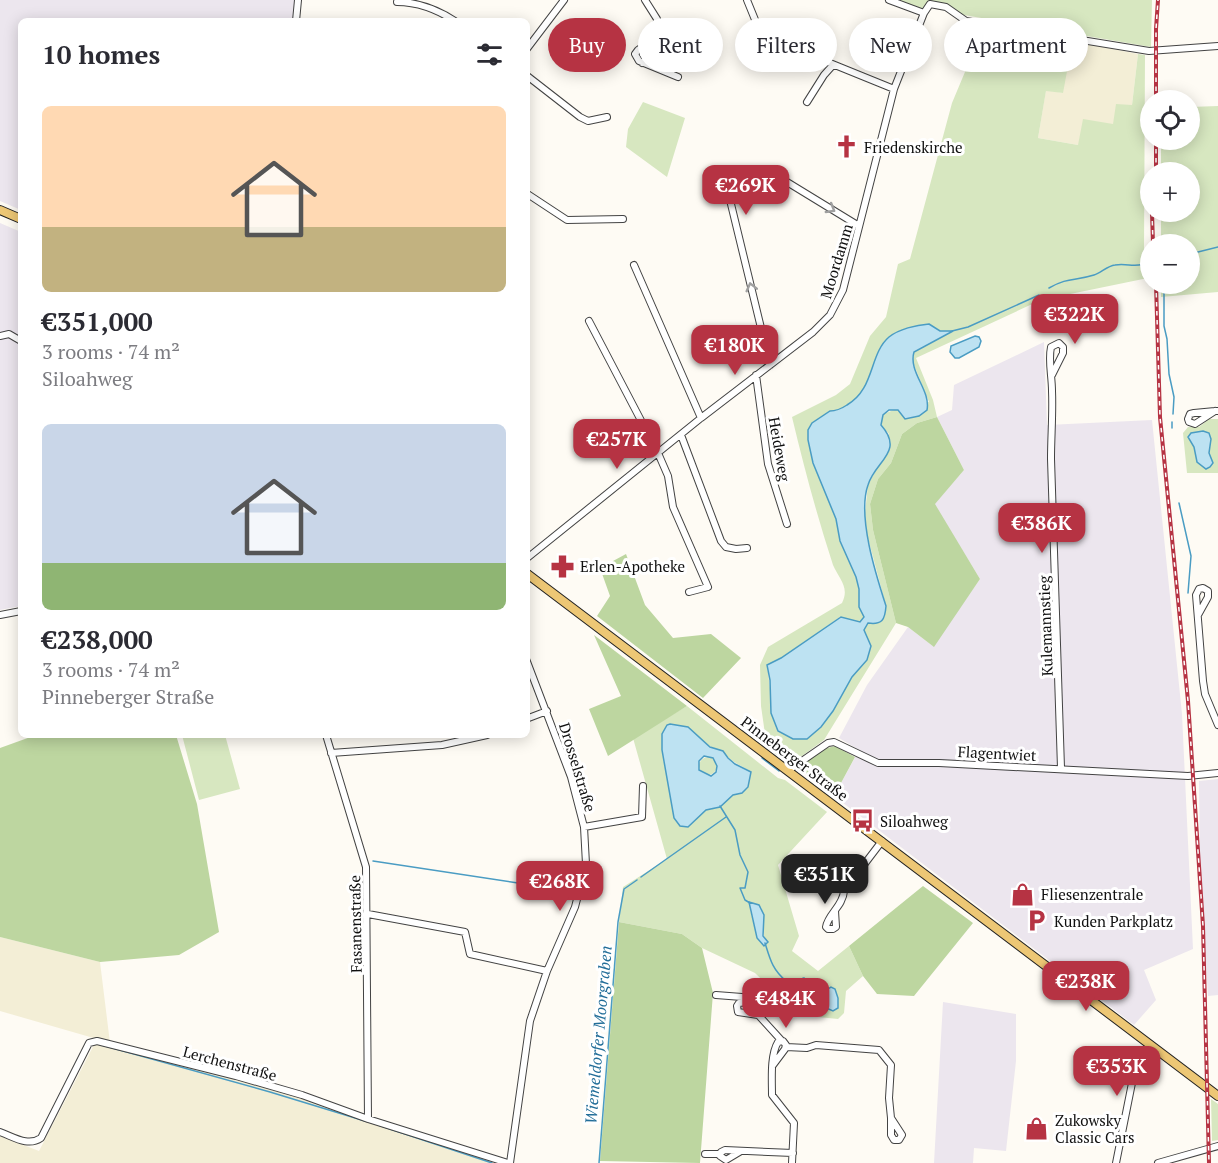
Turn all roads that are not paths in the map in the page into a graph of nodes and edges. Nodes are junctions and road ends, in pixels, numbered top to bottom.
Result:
1 (298, 0) edge
2 (564, 0) edge
3 (645, 0) edge
4 (747, 0) edge
5 (889, 0) edge
6 (397, 2) dead end
7 (924, 13) junction
8 (296, 18) edge
9 (449, 18) edge
10 (656, 18) edge
11 (754, 18) edge
12 (530, 45) edge
13 (1218, 46) edge
14 (837, 67) edge
15 (665, 72) edge
16 (827, 72) edge
17 (678, 77) dead end
18 (530, 78) edge
19 (894, 88) junction
20 (807, 102) dead end
21 (607, 117) dead end
22 (530, 196) edge
23 (0, 210) edge
24 (18, 218) edge
25 (623, 219) dead end
26 (859, 226) junction
27 (634, 265) dead end
28 (589, 321) dead end
29 (0, 336) edge
30 (18, 338) edge
31 (770, 365) junction
32 (756, 375) junction
33 (1052, 375) dead end
34 (701, 418) junction
35 (681, 435) junction
36 (658, 453) junction
37 (787, 524) dead end
38 (747, 548) dead end
39 (530, 557) edge
40 (530, 576) edge
41 (689, 592) dead end
42 (18, 612) edge
43 (0, 615) edge
44 (1198, 615) dead end
45 (530, 669) edge
46 (547, 711) junction
47 (530, 717) edge
48 (1218, 725) edge
49 (327, 738) edge
50 (474, 738) edge
51 (332, 753) junction
52 (1061, 768) junction
53 (791, 772) junction
54 (1218, 773) edge
55 (643, 786) dead end
56 (584, 827) junction
57 (882, 841) junction
58 (836, 911) dead end
59 (368, 914) junction
60 (547, 971) junction
61 (716, 995) dead end
62 (747, 1002) junction
63 (759, 1015) junction
64 (781, 1040) junction
65 (1150, 1044) junction
66 (786, 1047) junction
67 (774, 1065) junction
68 (1218, 1096) edge
69 (891, 1118) dead end
70 (368, 1119) junction
71 (0, 1132) edge
72 (1218, 1146) edge
73 (793, 1153) junction
74 (705, 1154) dead end
75 (509, 1163) edge
76 (792, 1163) edge
77 (1116, 1163) edge
78 (1158, 1163) edge

1 - 8 street
2 - 12 street
3 - 10 street
4 - 11 street
5 - 7 street
6 - 9 street
7 - 13 street
7 - 19 street, Moordamm
14 - 19 street
15 - 17 street
16 - 20 street
18 - 21 street
19 - 26 street, Moordamm
22 - 25 street
23 - 24 main road
26 - 31 street, Moordamm
31 -> 26 street
27 - 34 street
28 - 36 street
29 - 30 street
31 - 32 street, Moordamm
32 - 34 street, Moordamm
32 - 37 street, Heideweg
33 - 52 street, Kulemannstieg
34 - 35 street, Moordamm
35 - 36 street, Moordamm
35 - 38 street
36 - 39 street, Moordamm
36 - 41 street
40 - 53 main road, Pinneberger Straße
42 - 43 street
44 - 48 street
45 - 46 street, Drosselstraße
46 - 47 street
46 - 56 street, Drosselstraße
49 - 51 street, Fasanenstraße
50 - 51 street
51 - 59 street, Fasanenstraße
52 - 53 street, Flagentwiet
52 - 54 street, Flagentwiet
53 - 57 main road, Pinneberger Straße
55 - 56 street
56 - 60 street, Drosselstraße
57 - 58 street
57 - 65 main road, Pinneberger Straße
59 - 60 street
59 - 70 street, Fasanenstraße
60 - 75 street, Drosselstraße
61 - 62 street
62 - 63 street
62 - 63 street
63 - 64 street
64 - 66 street
64 - 67 street
65 - 68 main road, Pinneberger Straße
65 - 77 street
66 - 67 street
66 - 69 street
67 - 73 street
70 - 71 street, Lerchenstraße
70 - 75 street, Lerchenstraße
72 - 78 street
73 - 74 street
73 - 76 street

